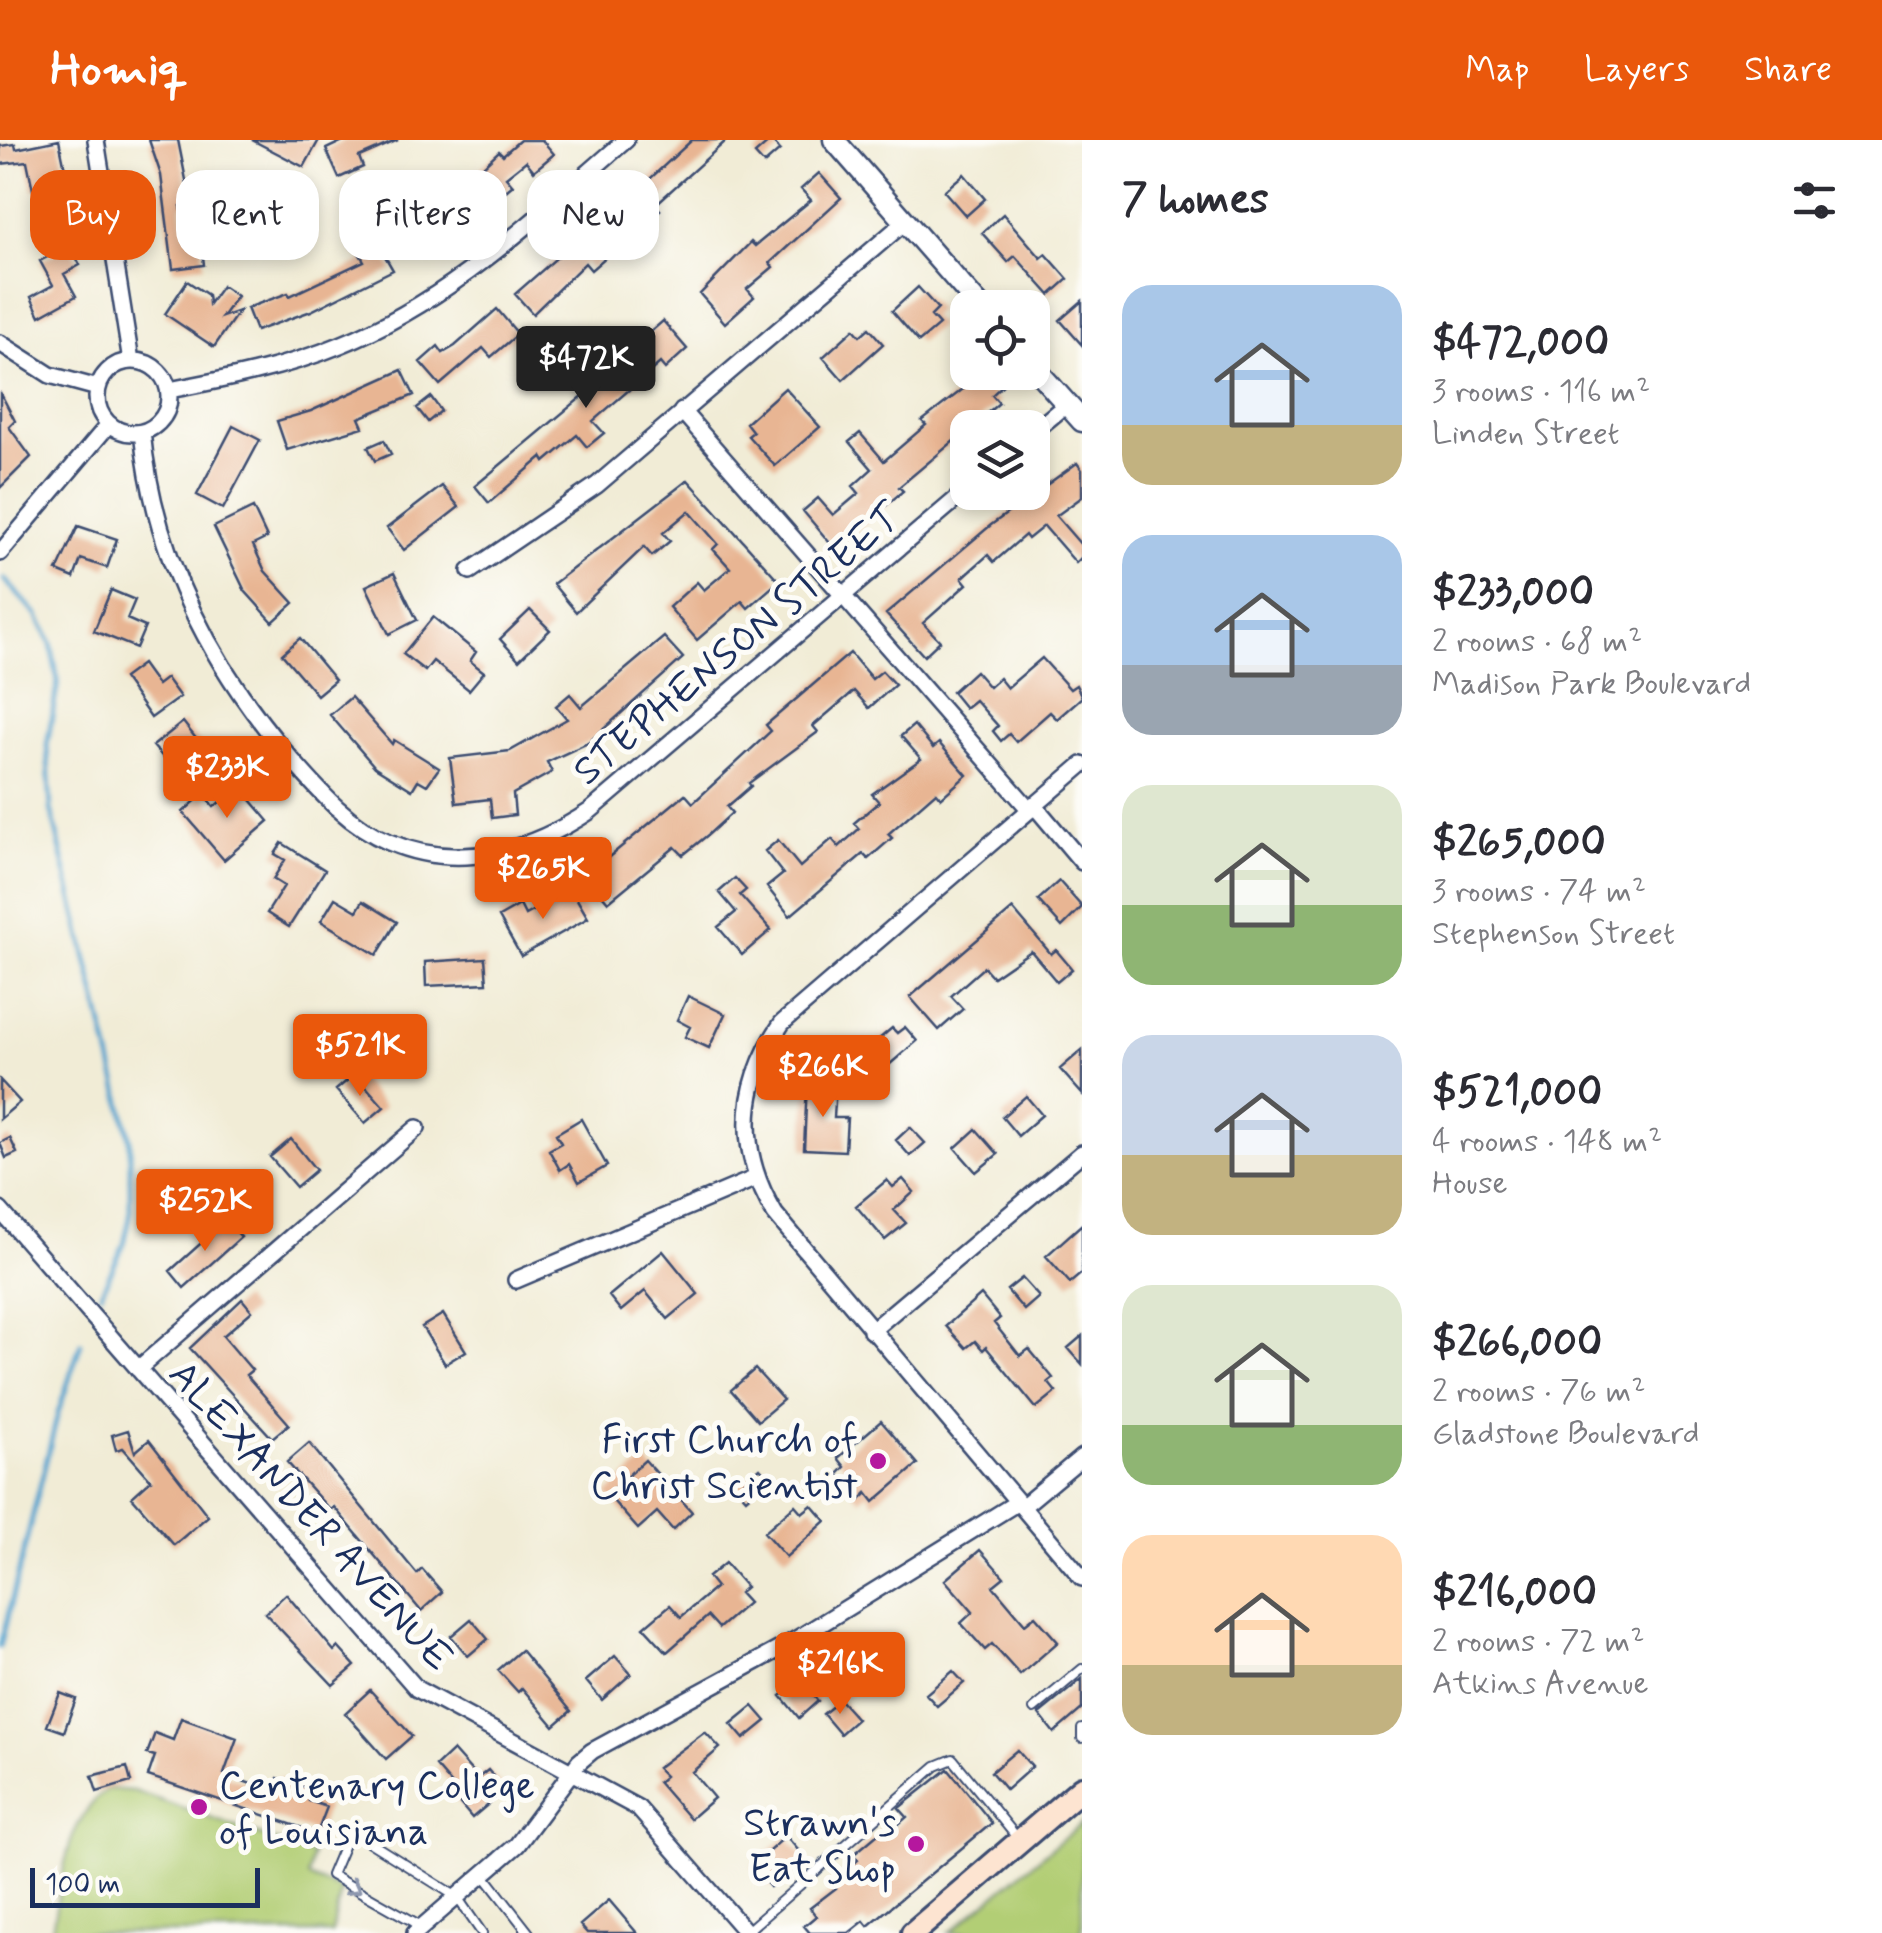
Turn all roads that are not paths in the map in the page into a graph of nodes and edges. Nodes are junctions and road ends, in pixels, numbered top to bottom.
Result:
1 (96, 140) edge
2 (626, 140) edge
3 (834, 140) edge
4 (906, 222) junction
5 (966, 290) edge
6 (0, 343) edge
7 (131, 360) junction
8 (1050, 386) edge
9 (98, 388) junction
10 (169, 390) junction
11 (1066, 404) junction
12 (682, 411) junction
13 (1050, 418) edge
14 (1082, 421) edge
15 (110, 424) junction
16 (142, 432) junction
17 (950, 503) edge
18 (0, 553) edge
19 (470, 571) dead end
20 (842, 596) junction
21 (1082, 764) edge
22 (1032, 808) junction
23 (1082, 862) edge
24 (418, 1128) dead end
25 (1082, 1152) edge
26 (756, 1178) junction
27 (0, 1210) edge
28 (516, 1280) dead end
29 (871, 1331) junction
30 (138, 1369) junction
31 (1082, 1456) edge
32 (1020, 1505) junction
33 (1082, 1578) edge
34 (1082, 1669) edge
35 (1034, 1709) dead end
36 (1082, 1729) edge
37 (1082, 1738) edge
38 (572, 1772) junction
39 (1082, 1788) edge
40 (1020, 1842) junction
41 (483, 1874) junction
42 (458, 1897) junction
43 (419, 1931) edge
44 (747, 1932) edge
45 (482, 1933) edge
46 (530, 1933) edge
47 (913, 1933) edge

1 - 7 street
2 - 10 street
3 - 4 street
4 - 5 street
4 - 12 street
6 - 9 street
7 - 9 street
7 - 10 street
8 - 11 street
9 - 15 street
10 - 16 street
11 - 13 street
11 - 14 street
12 - 19 street
12 - 20 street
15 - 16 street
15 - 18 street
16 - 20 street, STEPHENSON STREET
17 - 20 street, STEPHENSON STREET
20 - 22 street
21 - 22 street
22 - 23 street
22 - 26 street
24 - 30 street
25 - 29 street
26 - 28 street
26 - 29 street
27 - 30 street, ALEXANDER AVENUE
29 - 32 street
30 - 38 street, ALEXANDER AVENUE
31 - 32 street
32 - 33 street
32 - 38 street
34 - 35 lane
36 - 37 lane
38 - 41 street
38 - 44 street, ALEXANDER AVENUE
39 - 40 main road
40 - 44 lane
40 - 47 main road
41 - 42 street
41 - 46 lane
42 - 43 street
42 -> 43 lane
42 - 45 lane

